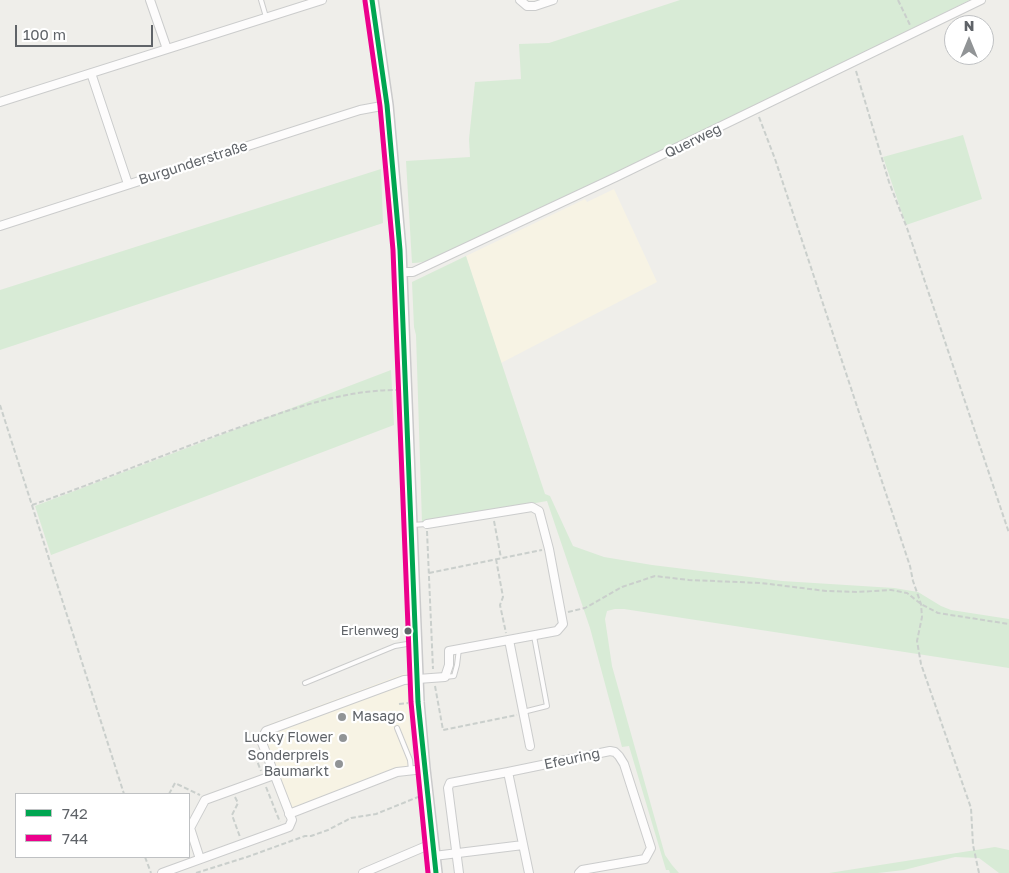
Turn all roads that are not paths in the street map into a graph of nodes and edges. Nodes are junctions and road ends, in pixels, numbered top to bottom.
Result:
1 (150, 0) edge
2 (260, 0) edge
3 (322, 0) edge
4 (372, 0) edge
5 (520, 0) edge
6 (553, 0) edge
7 (981, 0) edge
8 (266, 17) junction
9 (167, 48) junction
10 (91, 73) junction
11 (0, 102) edge
12 (387, 105) junction
13 (128, 184) junction
14 (0, 226) edge
15 (401, 272) junction
16 (427, 524) joint
17 (411, 525) junction
18 (534, 635) junction
19 (508, 641) junction
20 (415, 642) junction
21 (418, 678) junction
22 (305, 683) dead end
23 (523, 712) junction
24 (397, 728) dead end
25 (530, 746) dead end
26 (424, 769) junction
27 (411, 770) junction
28 (508, 772) junction
29 (274, 775) junction
30 (290, 814) junction
31 (523, 845) junction
32 (433, 851) junction
33 (457, 853) junction
34 (200, 859) junction
35 (162, 873) edge
36 (363, 873) edge
37 (436, 873) edge
38 (459, 873) edge
39 (529, 873) edge
40 (579, 873) edge

1 - 9 street
2 - 8 lane
3 - 8 street
4 - 12 main road
5 - 6 street
7 - 15 street, Querweg
8 - 9 street
9 - 10 street
10 - 11 street
10 - 13 street
12 - 13 street, Burgunderstraße
12 - 15 main road
13 - 14 street, Burgunderstraße
15 - 17 main road
16 - 17 lane
16 - 18 street
17 - 20 main road
18 - 19 street
18 - 23 lane
19 - 21 street
19 - 23 street
20 - 21 main road
20 - 22 lane
21 - 26 main road
21 - 29 street
23 - 25 street
24 - 27 lane
26 - 27 street
26 - 32 main road
27 - 30 street
28 - 31 street
28 - 33 street, Efeuring
28 - 40 street, Efeuring
29 - 30 street
29 - 34 street
30 - 34 street
31 - 33 street
31 - 39 street
32 - 33 street
32 - 36 street
32 - 37 main road
33 - 38 street
34 - 35 street

